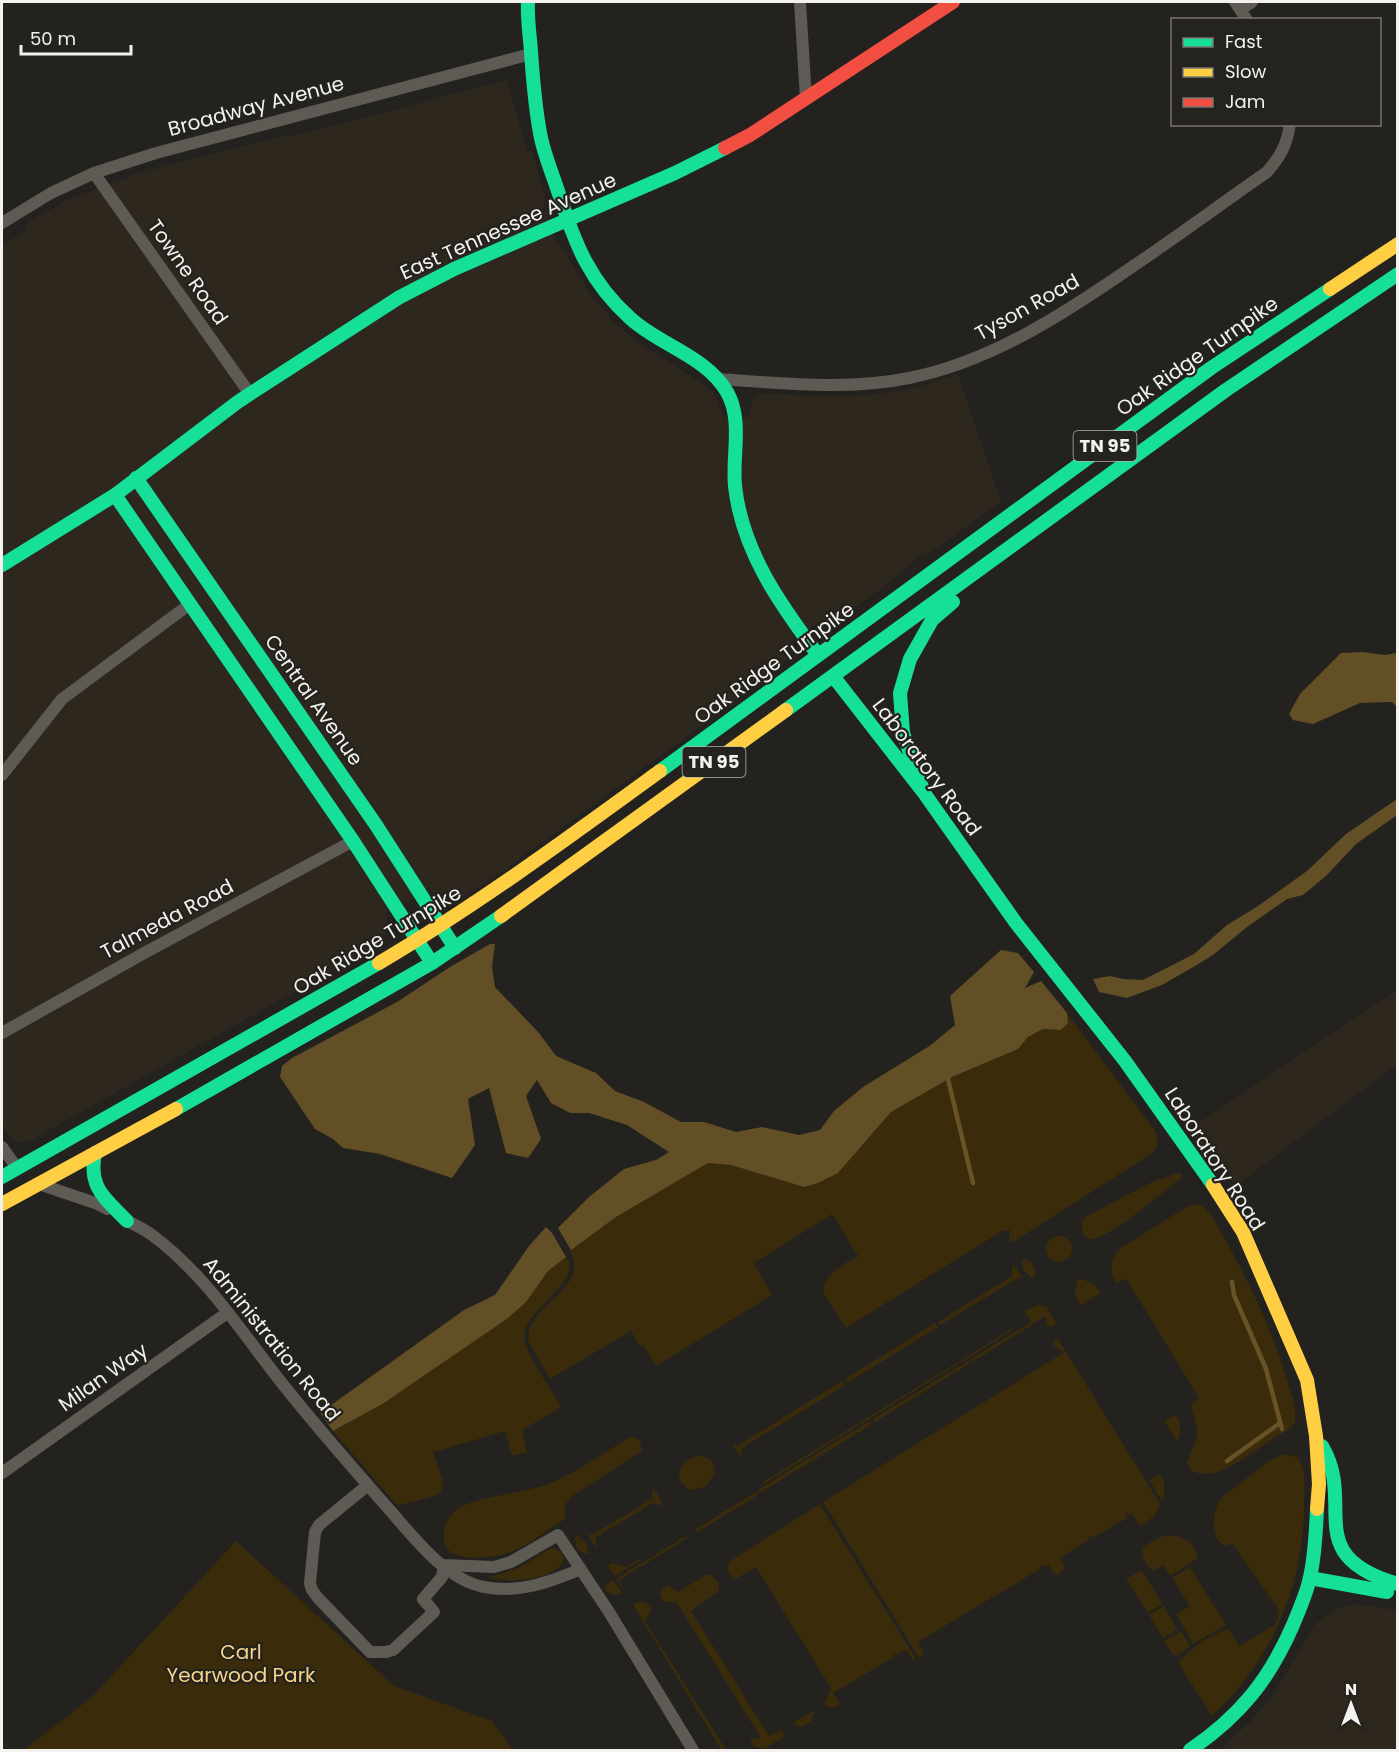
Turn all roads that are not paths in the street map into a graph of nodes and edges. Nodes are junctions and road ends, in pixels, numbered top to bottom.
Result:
1 (528, 2) edge
2 (800, 2) edge
3 (953, 2) edge
4 (1252, 2) edge
5 (1240, 10) edge
6 (531, 54) junction
7 (806, 99) junction
8 (1290, 126) edge
9 (94, 173) junction
10 (566, 219) junction
11 (2, 223) edge
12 (1398, 244) edge
13 (1398, 274) edge
14 (1211, 368) junction
15 (718, 379) junction
16 (1226, 390) junction
17 (250, 394) junction
18 (136, 478) junction
19 (115, 495) junction
20 (1013, 513) junction
21 (166, 521) junction
22 (1028, 534) junction
23 (144, 537) junction
24 (1004, 550) junction
25 (2, 566) edge
26 (213, 589) junction
27 (190, 603) junction
28 (818, 655) junction
29 (833, 676) junction
30 (314, 737) junction
31 (293, 753) junction
32 (2, 775) edge
33 (924, 793) junction
34 (365, 833) junction
35 (442, 926) junction
36 (417, 941) junction
37 (455, 948) junction
38 (432, 963) junction
39 (2, 1033) edge
40 (2, 1147) edge
41 (95, 1153) junction
42 (17, 1168) junction
43 (2, 1177) edge
44 (38, 1183) junction
45 (2, 1204) edge
46 (127, 1221) junction
47 (227, 1313) junction
48 (1316, 1436) junction
49 (2, 1473) edge
50 (368, 1485) junction
51 (444, 1565) junction
52 (581, 1569) junction
53 (1310, 1578) junction
54 (1398, 1584) edge
55 (1398, 1594) edge
56 (693, 1750) edge
57 (1190, 1750) edge

1 - 6 main road
2 - 7 street
3 - 7 main road, East Tennessee Avenue
4 - 5 street
6 - 9 street, Broadway Avenue
6 - 10 main road
7 - 10 main road, East Tennessee Avenue
8 - 15 street, Tyson Road
9 - 11 street, Broadway Avenue
9 - 17 street, Towne Road
10 - 15 main road
10 - 17 main road, East Tennessee Avenue
12 - 14 main road, Oak Ridge Turnpike / TN 95
13 - 16 main road, TN 95
14 - 16 main road
14 - 20 main road, Oak Ridge Turnpike / TN 95
15 - 28 main road, Laboratory Road
16 - 22 main road, TN 95
17 - 18 main road, East Tennessee Avenue
18 - 19 main road, East Tennessee Avenue
18 - 21 main road, Central Avenue
19 - 23 main road, Central Avenue
19 - 25 main road, East Tennessee Avenue
20 - 22 main road
20 - 28 main road, Oak Ridge Turnpike / TN 95
21 - 23 main road
21 - 26 main road, Central Avenue
22 - 24 main road, TN 95
23 - 27 main road, Central Avenue
24 - 29 main road, TN 95
24 - 33 main road
26 - 27 main road
26 - 30 main road, Central Avenue
27 - 31 main road, Central Avenue
27 - 32 street
28 - 29 main road, Laboratory Road
28 - 35 main road, Oak Ridge Turnpike / TN 95
29 - 33 main road, Laboratory Road
29 - 37 main road, TN 95
30 - 31 main road
30 - 34 main road, Central Avenue
31 - 34 main road, Central Avenue
33 - 48 main road, Laboratory Road
34 - 35 main road, Central Avenue
34 - 36 main road, Central Avenue
34 - 39 street, Talmeda Road
35 - 36 main road, Oak Ridge Turnpike / TN 95
35 - 37 main road, Central Avenue
36 - 38 main road, Central Avenue
36 - 42 main road, Oak Ridge Turnpike / TN 95
37 - 38 main road, TN 95
38 - 41 main road, TN 95
40 - 42 street
41 - 44 main road, TN 95
41 - 46 main road
42 - 43 main road, Oak Ridge Turnpike / TN 95
42 - 44 main road
44 - 45 main road, TN 95
44 - 46 street, Administration Road
46 - 47 street, Administration Road
47 - 49 street, Milan Way
47 - 50 street, Administration Road
48 - 53 main road, Laboratory Road
48 - 54 main road
50 - 51 street, Administration Road
50 - 51 street
51 - 52 street, Administration Road
51 - 52 street
52 - 56 street
53 - 55 main road
53 - 57 main road, Laboratory Road

